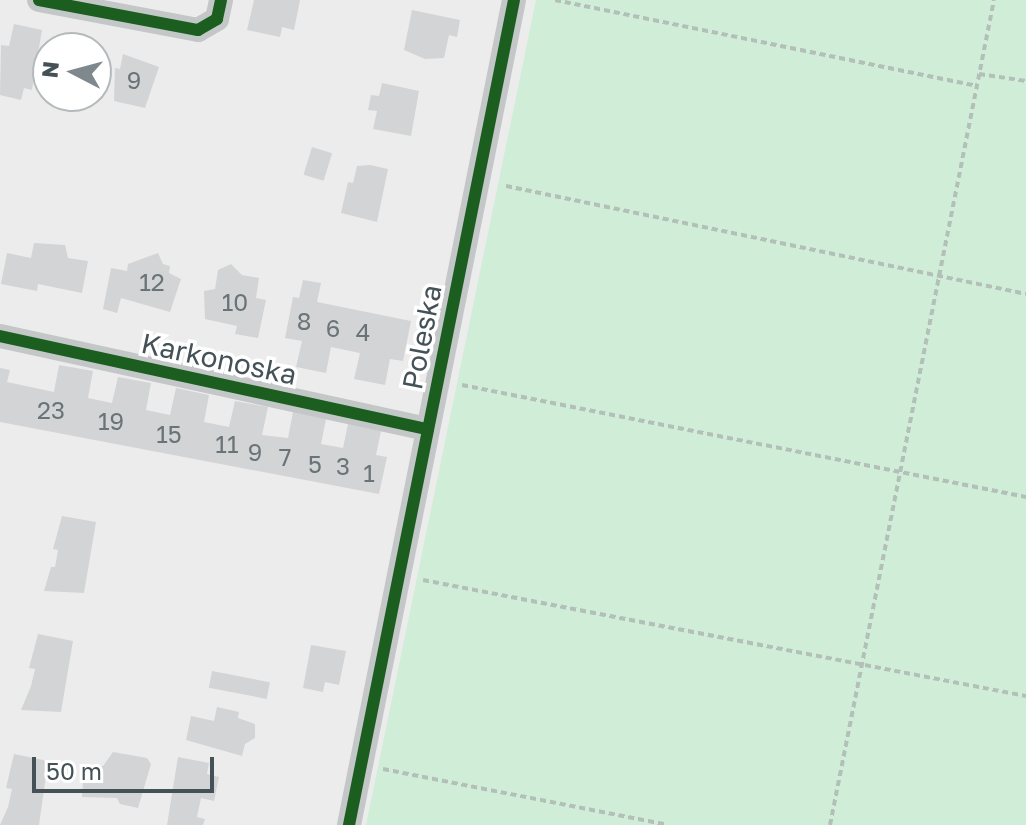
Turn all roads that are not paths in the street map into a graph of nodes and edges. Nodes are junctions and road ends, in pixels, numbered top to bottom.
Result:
1 (39, 0) edge
2 (221, 0) edge
3 (514, 0) edge
4 (0, 336) edge
5 (428, 429) junction
6 (349, 825) edge

1 - 2 street
3 - 5 street, Poleska
4 - 5 street, Karkonoska
5 - 6 street, Poleska

